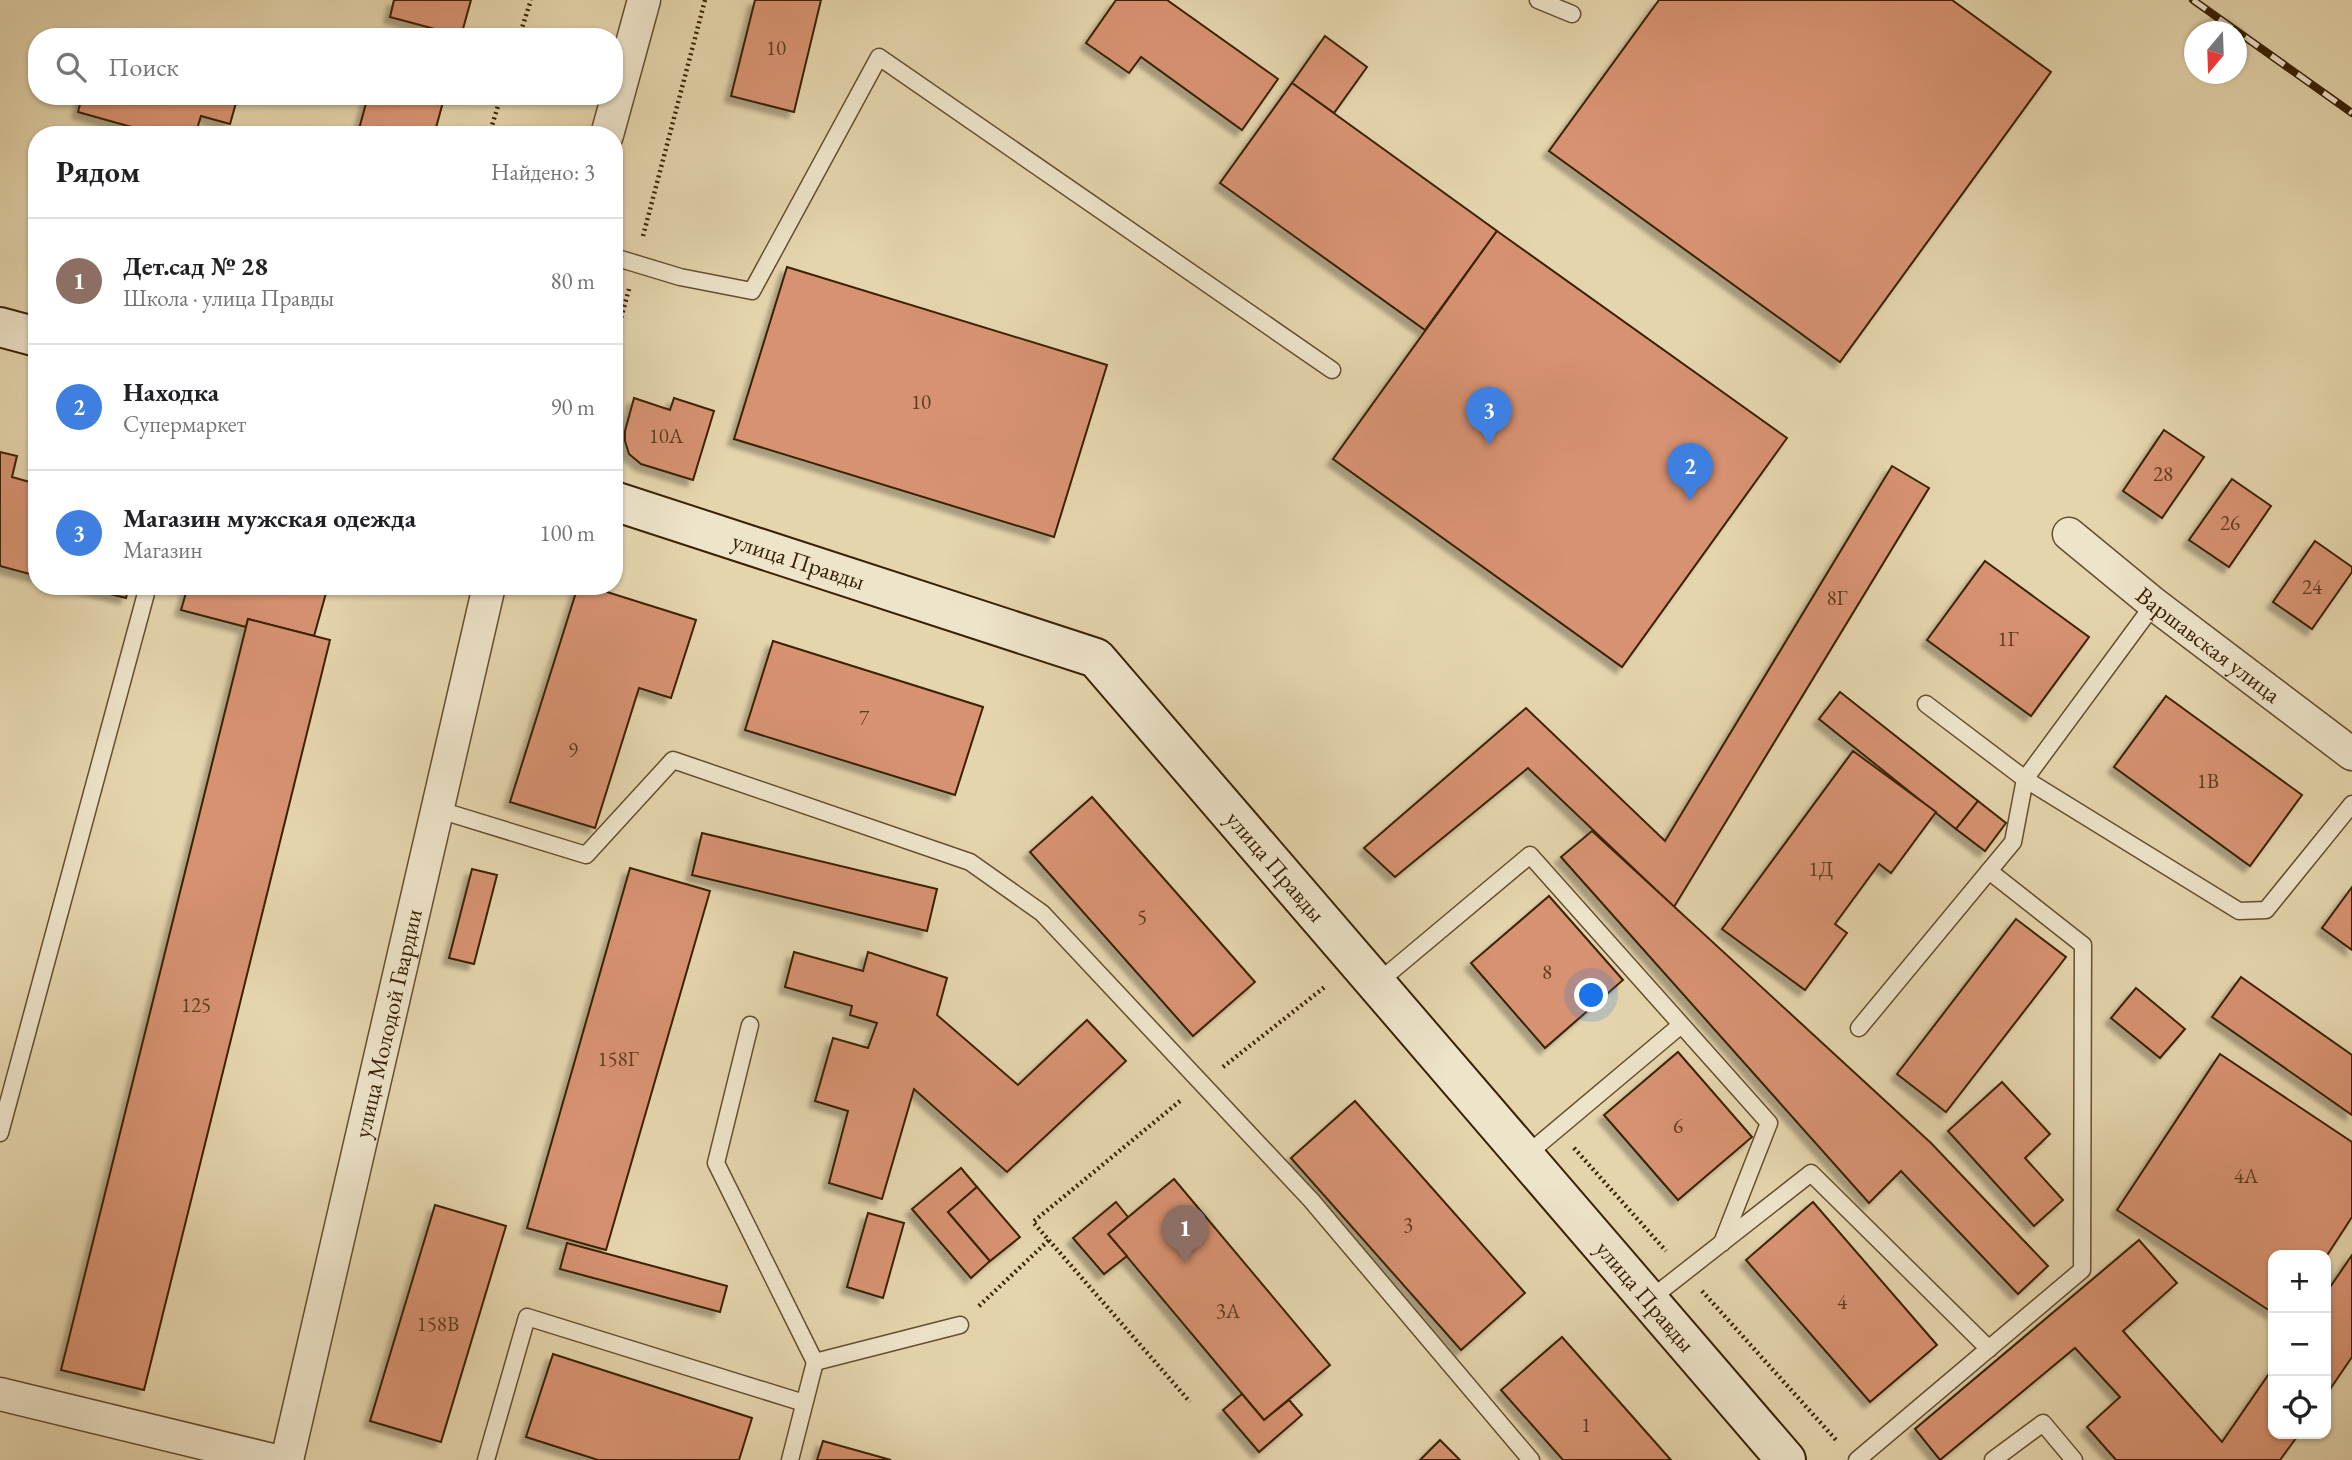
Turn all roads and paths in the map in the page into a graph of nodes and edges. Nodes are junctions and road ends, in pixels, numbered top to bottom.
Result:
1 (531, 0) edge
2 (643, 0) edge
3 (705, 0) edge
4 (1538, 0) edge
5 (1572, 14) dead end
6 (522, 28) edge
7 (623, 75) edge
8 (498, 105) edge
9 (615, 105) edge
10 (492, 126) edge
11 (609, 126) edge
12 (623, 260) edge
13 (636, 264) junction
14 (623, 311) edge
15 (0, 327) edge
16 (28, 335) edge
17 (1332, 370) dead end
18 (623, 504) edge
19 (2069, 534) dead end
20 (146, 595) edge
21 (487, 595) edge
22 (2154, 604) junction
23 (1926, 704) dead end
24 (2352, 754) edge
25 (2025, 779) junction
26 (2352, 804) edge
27 (436, 809) junction
28 (1989, 871) junction
29 (1366, 973) junction
30 (750, 1025) dead end
31 (1681, 1025) junction
32 (1859, 1028) dead end
33 (1201, 1084) junction
34 (0, 1133) edge
35 (1524, 1156) junction
36 (1049, 1240) junction
37 (1722, 1242) junction
38 (1648, 1300) junction
39 (960, 1325) joint
40 (1989, 1349) junction
41 (815, 1362) junction
42 (0, 1394) edge
43 (1191, 1402) dead end
44 (804, 1403) junction
45 (272, 1460) edge
46 (287, 1460) edge
47 (486, 1460) edge
48 (790, 1460) edge
49 (1531, 1460) edge
50 (1786, 1460) edge
51 (1857, 1460) edge
52 (1993, 1460) edge
53 (2074, 1460) edge

1 - 6 path
2 - 7 street
3 - 13 path
4 - 5 lane
8 - 10 path
9 - 11 street
12 - 13 lane
13 - 14 path
13 - 17 lane
15 - 16 street
18 - 29 street, улица Правды
19 - 22 street, Варшавская улица
20 - 34 lane
21 - 27 street, улица Молодой Гвардии
22 - 24 street, Варшавская улица
22 - 25 lane
23 - 25 lane
25 - 26 lane
25 - 28 lane
27 - 33 lane
27 - 46 street, улица Молодой Гвардии
28 - 32 lane
28 - 40 lane
29 - 31 lane
29 - 33 path
29 - 35 street, улица Правды
30 - 41 lane
31 - 35 lane
31 - 37 lane
33 - 36 path
33 - 49 lane
35 - 38 street, улица Правды
36 - 39 path
36 - 43 path
37 - 38 lane
37 - 40 lane
38 - 50 street, улица Правды
39 - 41 lane
40 - 51 lane
41 - 44 lane
42 - 45 street
44 - 47 lane
44 - 48 lane
52 - 53 lane

